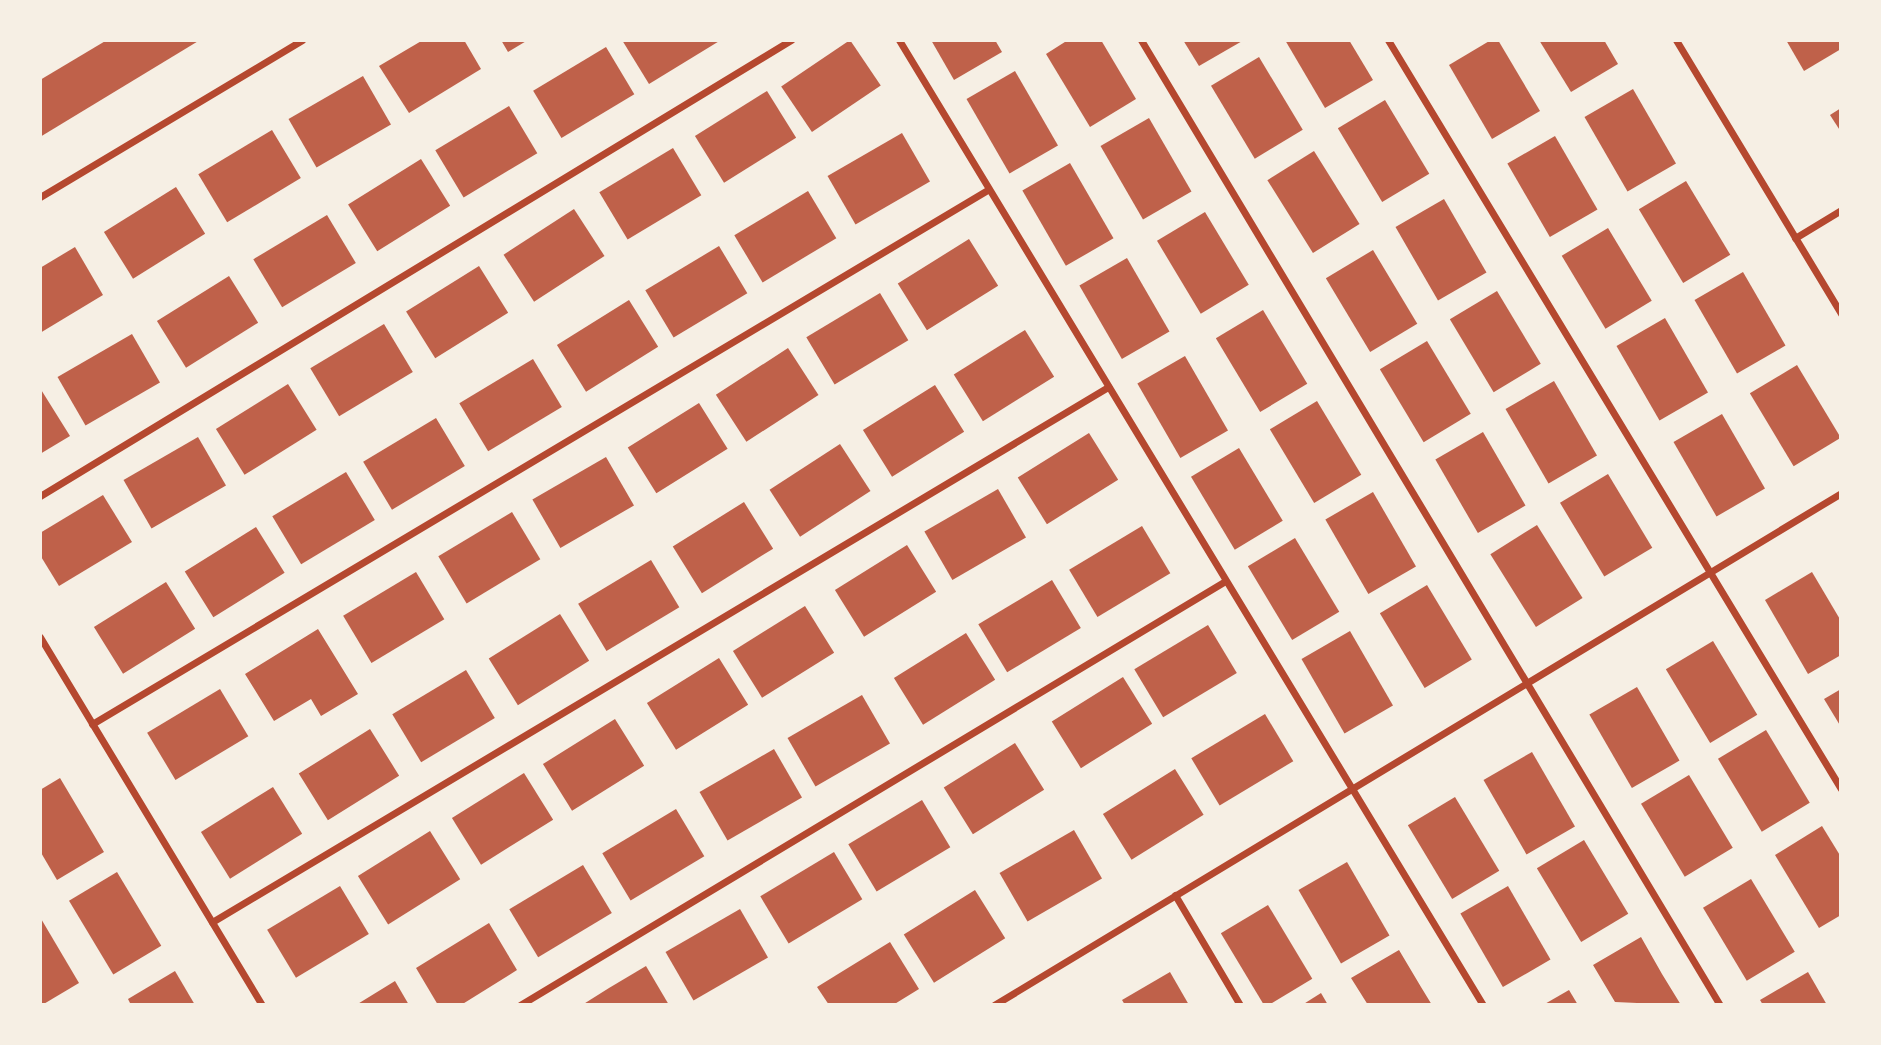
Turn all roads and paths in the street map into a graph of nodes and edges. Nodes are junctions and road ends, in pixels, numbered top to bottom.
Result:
1 (302, 40) edge
2 (791, 40) edge
3 (899, 40) edge
4 (1141, 40) edge
5 (1388, 40) edge
6 (1678, 41) edge
7 (989, 189) junction
8 (40, 197) edge
9 (1841, 210) edge
10 (1795, 238) junction
11 (1841, 314) edge
12 (1108, 387) junction
13 (1841, 493) edge
14 (40, 496) edge
15 (1710, 572) junction
16 (1225, 581) junction
17 (40, 637) edge
18 (1525, 684) junction
19 (92, 724) junction
20 (1352, 788) junction
21 (1841, 789) edge
22 (1174, 895) junction
23 (212, 922) junction
24 (262, 1005) edge
25 (520, 1005) edge
26 (994, 1005) edge
27 (1240, 1005) edge
28 (1483, 1005) edge
29 (1720, 1005) edge

1 - 8 street
2 - 14 street
3 - 7 street
4 - 18 street
5 - 15 street
6 - 10 street
7 - 12 street
7 - 19 street
9 - 10 street
10 - 11 street
12 - 16 street
12 - 23 street
13 - 15 street
15 - 18 street
15 - 21 street
16 - 20 street
16 - 25 street
17 - 19 street
18 - 20 street
18 - 29 street
19 - 23 street
20 - 22 street
20 - 28 street
22 - 26 street
22 - 27 street
23 - 24 street

